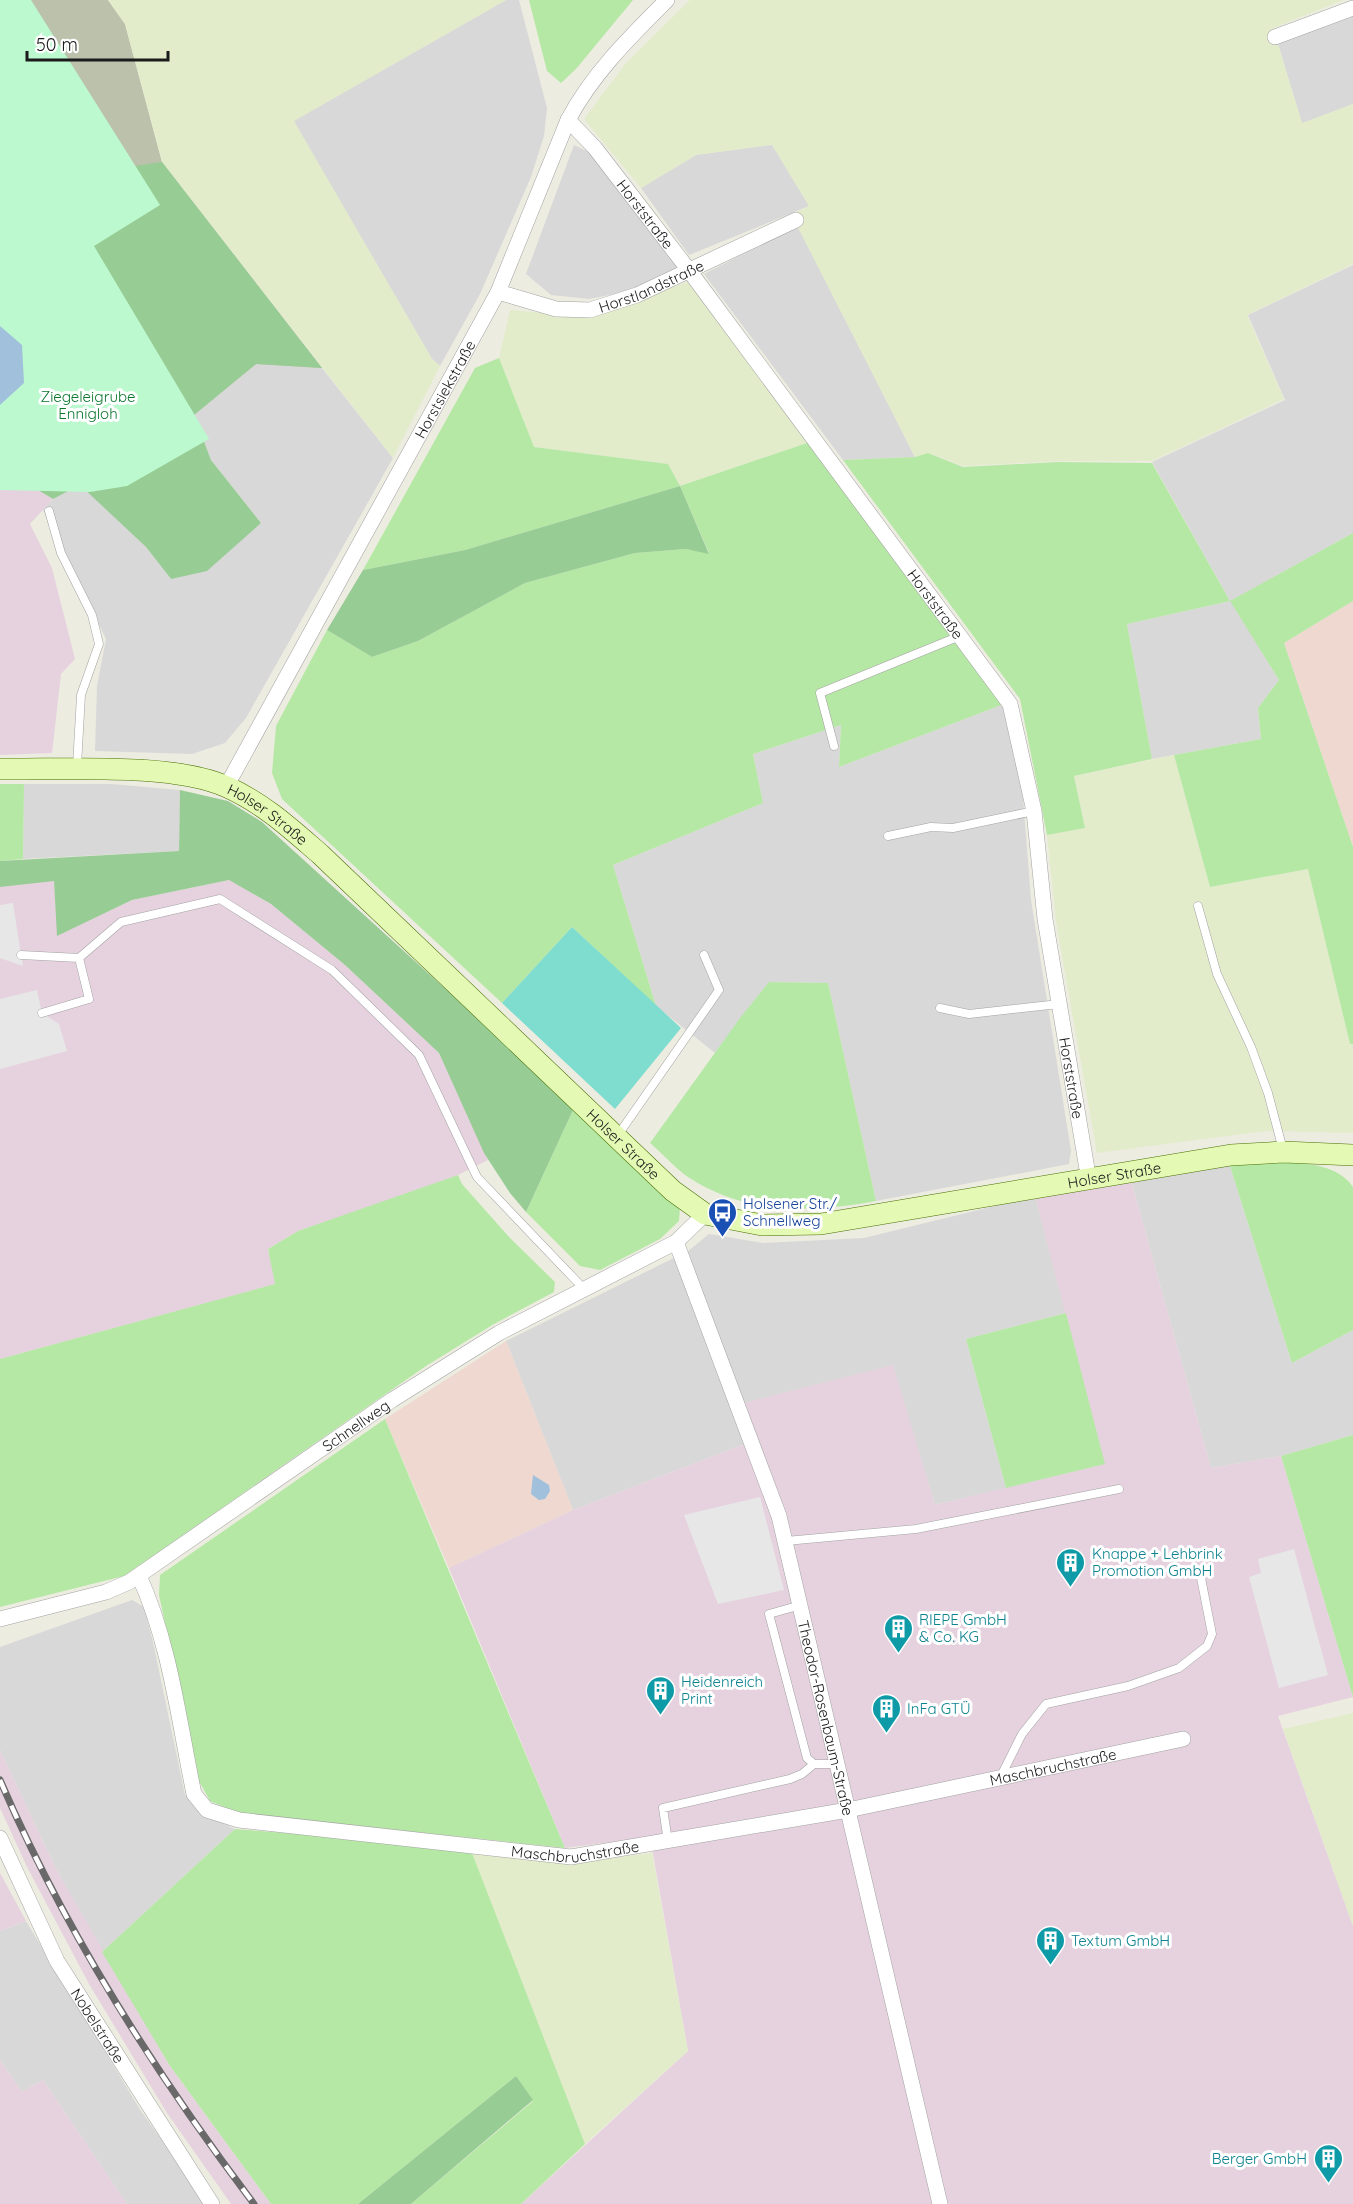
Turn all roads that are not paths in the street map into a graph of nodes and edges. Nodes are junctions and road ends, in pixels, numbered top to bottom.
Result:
1 (667, 0) edge
2 (1353, 8) edge
3 (1275, 37) dead end
4 (568, 120) junction
5 (796, 220) dead end
6 (688, 269) junction
7 (498, 292) junction
8 (50, 511) dead end
9 (960, 636) junction
10 (834, 746) dead end
11 (0, 769) edge
12 (77, 770) junction
13 (226, 787) junction
14 (1034, 811) junction
15 (888, 836) dead end
16 (1198, 906) dead end
17 (704, 955) dead end
18 (21, 956) dead end
19 (80, 958) junction
20 (1059, 1004) junction
21 (940, 1008) dead end
22 (42, 1013) dead end
23 (618, 1135) junction
24 (1284, 1152) junction
25 (1353, 1155) edge
26 (1089, 1181) junction
27 (705, 1214) junction
28 (676, 1242) junction
29 (585, 1290) junction
30 (1119, 1489) dead end
31 (786, 1541) junction
32 (139, 1576) junction
33 (1201, 1578) dead end
34 (801, 1605) junction
35 (0, 1619) edge
36 (1183, 1739) dead end
37 (814, 1764) junction
38 (837, 1764) junction
39 (999, 1779) junction
40 (848, 1810) junction
41 (0, 1838) edge
42 (668, 1842) junction
43 (212, 2204) edge
44 (940, 2204) edge

1 - 4 street, Horstsiekstraße
2 - 3 street
4 - 6 street, Horststraße
4 - 7 street, Horstsiekstraße
5 - 6 street, Horstlandstraße
6 - 7 street, Horstlandstraße
6 - 9 street, Horststraße
7 - 13 street, Horstsiekstraße
8 - 12 lane
9 - 10 lane
9 - 14 street, Horststraße
11 - 12 main road, Holser Straße
12 - 13 main road, Holser Straße
13 - 23 main road, Holser Straße
14 - 15 lane
14 - 20 street, Horststraße
16 - 24 lane
17 - 23 lane
18 - 19 lane
19 - 22 lane
19 - 29 lane
20 - 21 lane
20 - 26 street, Horststraße
23 - 27 main road, Holser Straße
24 - 25 main road, Holser Straße
24 - 26 main road, Holser Straße
26 - 27 main road, Holser Straße
27 - 28 street, Schnellweg
28 - 29 street, Schnellweg
28 - 31 street, Theodor-Rosenbaum-Straße
29 - 32 street, Schnellweg
30 - 31 lane
31 - 34 street, Theodor-Rosenbaum-Straße
32 - 35 street, Schnellweg
32 - 42 street, Maschbruchstraße
33 - 39 lane
34 - 37 lane
34 - 38 street, Theodor-Rosenbaum-Straße
36 - 39 street, Maschbruchstraße
37 - 38 lane
37 - 42 lane
38 - 40 street, Theodor-Rosenbaum-Straße
39 - 40 street, Maschbruchstraße
40 - 42 street, Maschbruchstraße
40 - 44 street, Theodor-Rosenbaum-Straße
41 - 43 street, Nobelstraße

